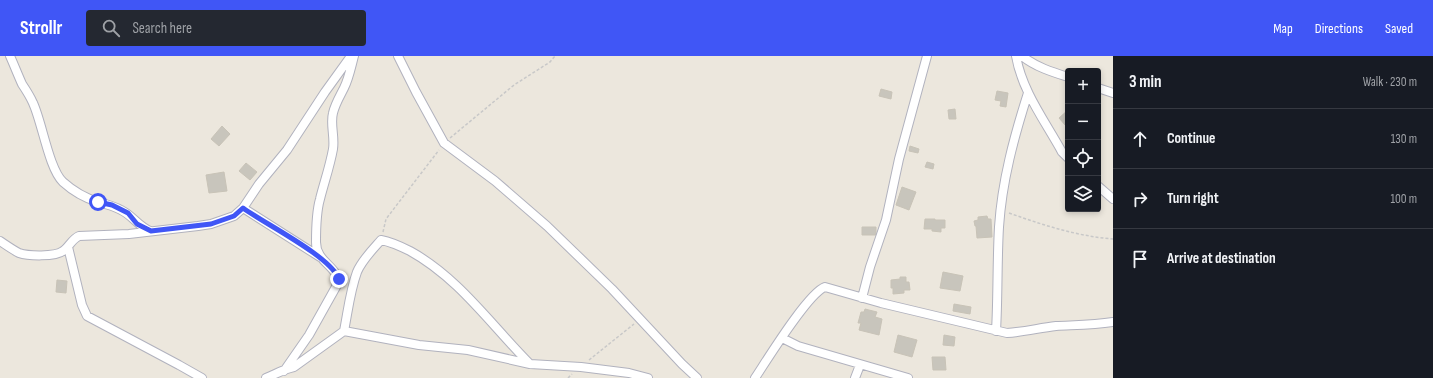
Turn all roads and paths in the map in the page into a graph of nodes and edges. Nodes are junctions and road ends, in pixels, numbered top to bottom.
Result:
1 (10, 56) edge
2 (398, 56) edge
3 (555, 56) edge
4 (927, 56) edge
5 (1016, 56) edge
6 (1022, 56) edge
7 (350, 57) edge
8 (1065, 76) edge
9 (1101, 89) edge
10 (1113, 92) edge
11 (1028, 93) junction
12 (444, 143) junction
13 (1065, 155) edge
14 (1101, 189) edge
15 (1113, 199) edge
16 (243, 208) junction
17 (1001, 210) junction
18 (151, 231) junction
19 (1113, 239) edge
20 (381, 240) junction
21 (0, 241) edge
22 (68, 247) junction
23 (320, 257) junction
24 (862, 298) junction
25 (640, 319) junction
26 (1113, 322) edge
27 (344, 331) junction
28 (996, 331) junction
29 (782, 338) junction
30 (530, 364) junction
31 (860, 364) junction
32 (581, 367) junction
33 (286, 368) junction
34 (202, 378) edge
35 (266, 378) edge
36 (279, 378) edge
37 (648, 378) edge
38 (698, 378) edge
39 (755, 378) edge
40 (855, 378) edge
41 (908, 378) edge

1 - 18 street
2 - 12 street
3 - 12 path
4 - 24 street
5 - 11 street
6 - 8 street
7 - 16 street
7 - 23 street
9 - 10 street
11 - 13 street
11 - 17 street
12 - 20 path
12 - 25 street
14 - 15 street
16 - 18 street
16 - 23 street
17 - 19 path
17 - 28 street
18 - 22 street
20 - 27 street
20 - 30 street
21 - 22 street
22 - 34 street
23 - 33 street
24 - 28 street
24 - 29 street
25 - 32 path
25 - 38 street
26 - 28 street
27 - 30 street
27 - 33 street
29 - 31 street
29 - 39 street
30 - 32 street
31 - 40 street
31 - 41 street
32 - 37 street
33 - 35 street
33 - 36 street

